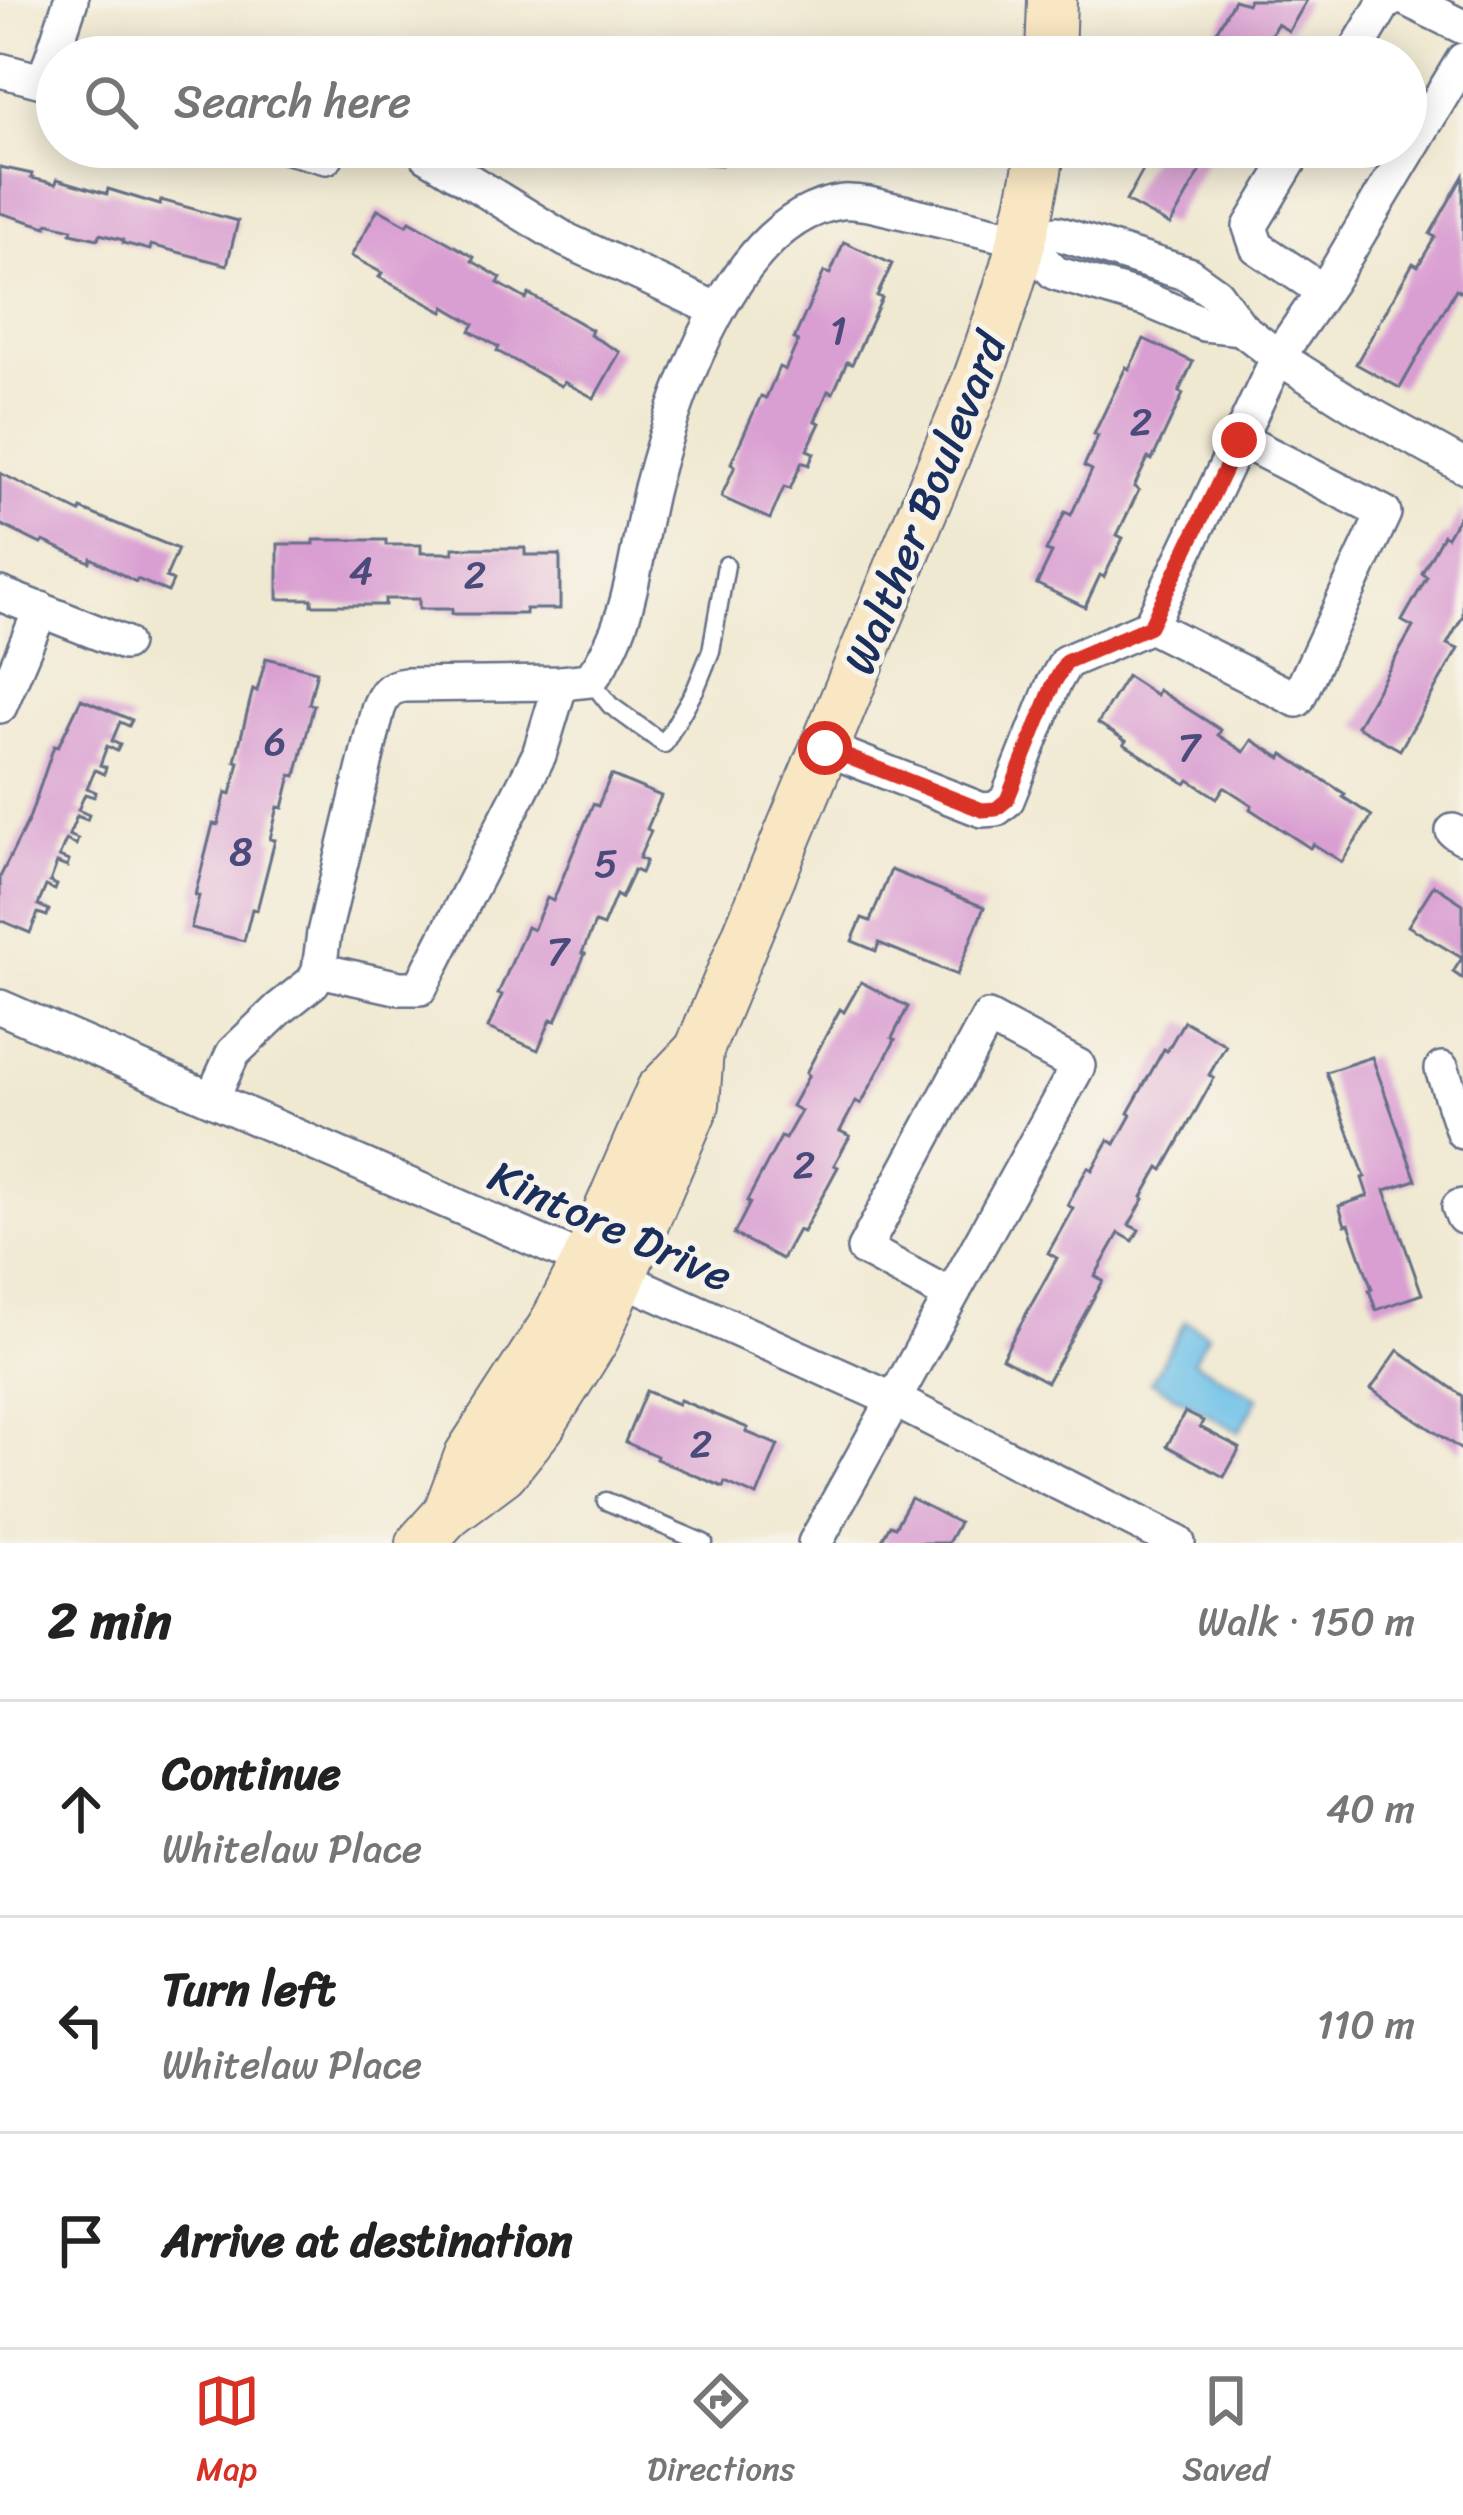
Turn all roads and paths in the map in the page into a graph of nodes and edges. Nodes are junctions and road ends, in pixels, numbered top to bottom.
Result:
1 (70, 0) edge
2 (1052, 0) edge
3 (1391, 0) edge
4 (1408, 0) edge
5 (1463, 27) edge
6 (61, 36) edge
7 (1051, 36) edge
8 (1365, 36) edge
9 (1463, 60) edge
10 (0, 70) edge
11 (36, 79) edge
12 (1427, 119) edge
13 (448, 168) edge
14 (1037, 168) edge
15 (1285, 168) edge
16 (1397, 168) edge
17 (1023, 240) junction
18 (1323, 290) junction
19 (718, 310) junction
20 (1278, 356) junction
21 (1239, 440) junction
22 (1463, 466) edge
23 (726, 565) dead end
24 (0, 594) edge
25 (41, 610) junction
26 (1150, 626) junction
27 (124, 643) dead end
28 (575, 681) junction
29 (0, 706) edge
30 (825, 748) junction
31 (319, 970) junction
32 (0, 1007) edge
33 (1442, 1069) dead end
34 (212, 1099) junction
35 (1463, 1132) edge
36 (1463, 1206) edge
37 (1463, 1217) edge
38 (604, 1270) junction
39 (951, 1295) junction
40 (894, 1400) junction
41 (606, 1501) dead end
42 (434, 1528) edge
43 (704, 1543) edge
44 (815, 1543) edge
45 (1178, 1543) edge

1 - 6 street
2 - 7 main road
3 - 8 street
4 - 5 street
9 - 12 street
10 - 11 street
13 - 19 street
14 - 17 main road, Walther Boulevard
15 - 18 street
16 - 18 street
17 - 19 street
17 - 20 street
17 - 30 main road, Walther Boulevard
18 - 20 street
19 - 28 street
20 - 21 street
20 - 22 street
21 - 26 street
21 - 26 street
23 - 28 lane
24 - 25 street
25 - 27 street
25 - 29 street
26 - 30 street
28 - 31 street
28 - 31 street
30 - 38 main road, Walther Boulevard
31 - 34 street
32 - 34 street, Kintore Drive
33 - 35 street
34 - 38 street, Kintore Drive
36 - 37 street
38 - 40 street, Kintore Drive
38 - 42 main road, Walther Boulevard
39 - 39 street
39 - 40 street
40 - 44 street
40 - 45 street, Kintore Drive
41 - 43 lane

